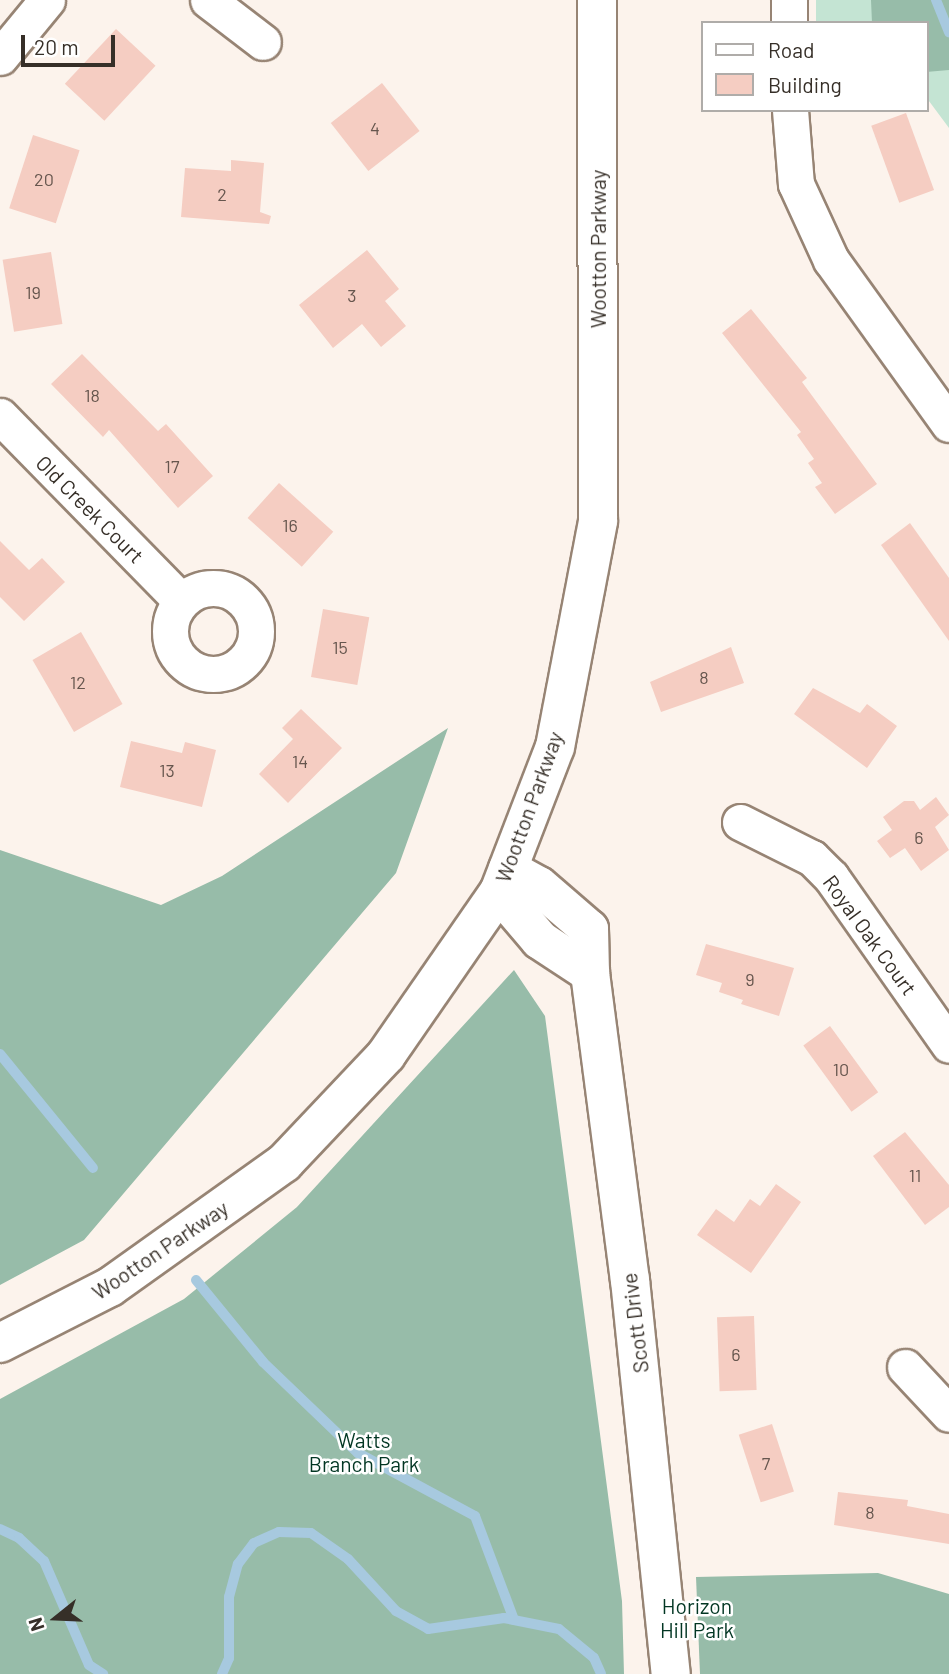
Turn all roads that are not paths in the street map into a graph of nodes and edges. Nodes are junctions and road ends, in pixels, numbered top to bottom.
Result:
1 (47, 0) edge
2 (208, 0) edge
3 (597, 0) edge
4 (789, 0) edge
5 (789, 21) edge
6 (263, 42) dead end
7 (0, 57) edge
8 (790, 112) edge
9 (0, 416) edge
10 (949, 424) edge
11 (181, 601) dead end
12 (740, 822) dead end
13 (503, 880) junction
14 (949, 1045) edge
15 (0, 1343) edge
16 (905, 1367) dead end
17 (949, 1414) edge
18 (671, 1674) edge

1 - 7 street
2 - 6 street
3 - 13 main road, Wootton Parkway
4 - 5 street
8 - 10 street
9 - 11 street, Old Creek Court
12 - 14 street, Royal Oak Court
13 - 15 main road, Wootton Parkway
13 - 18 main road, Scott Drive
16 - 17 street

